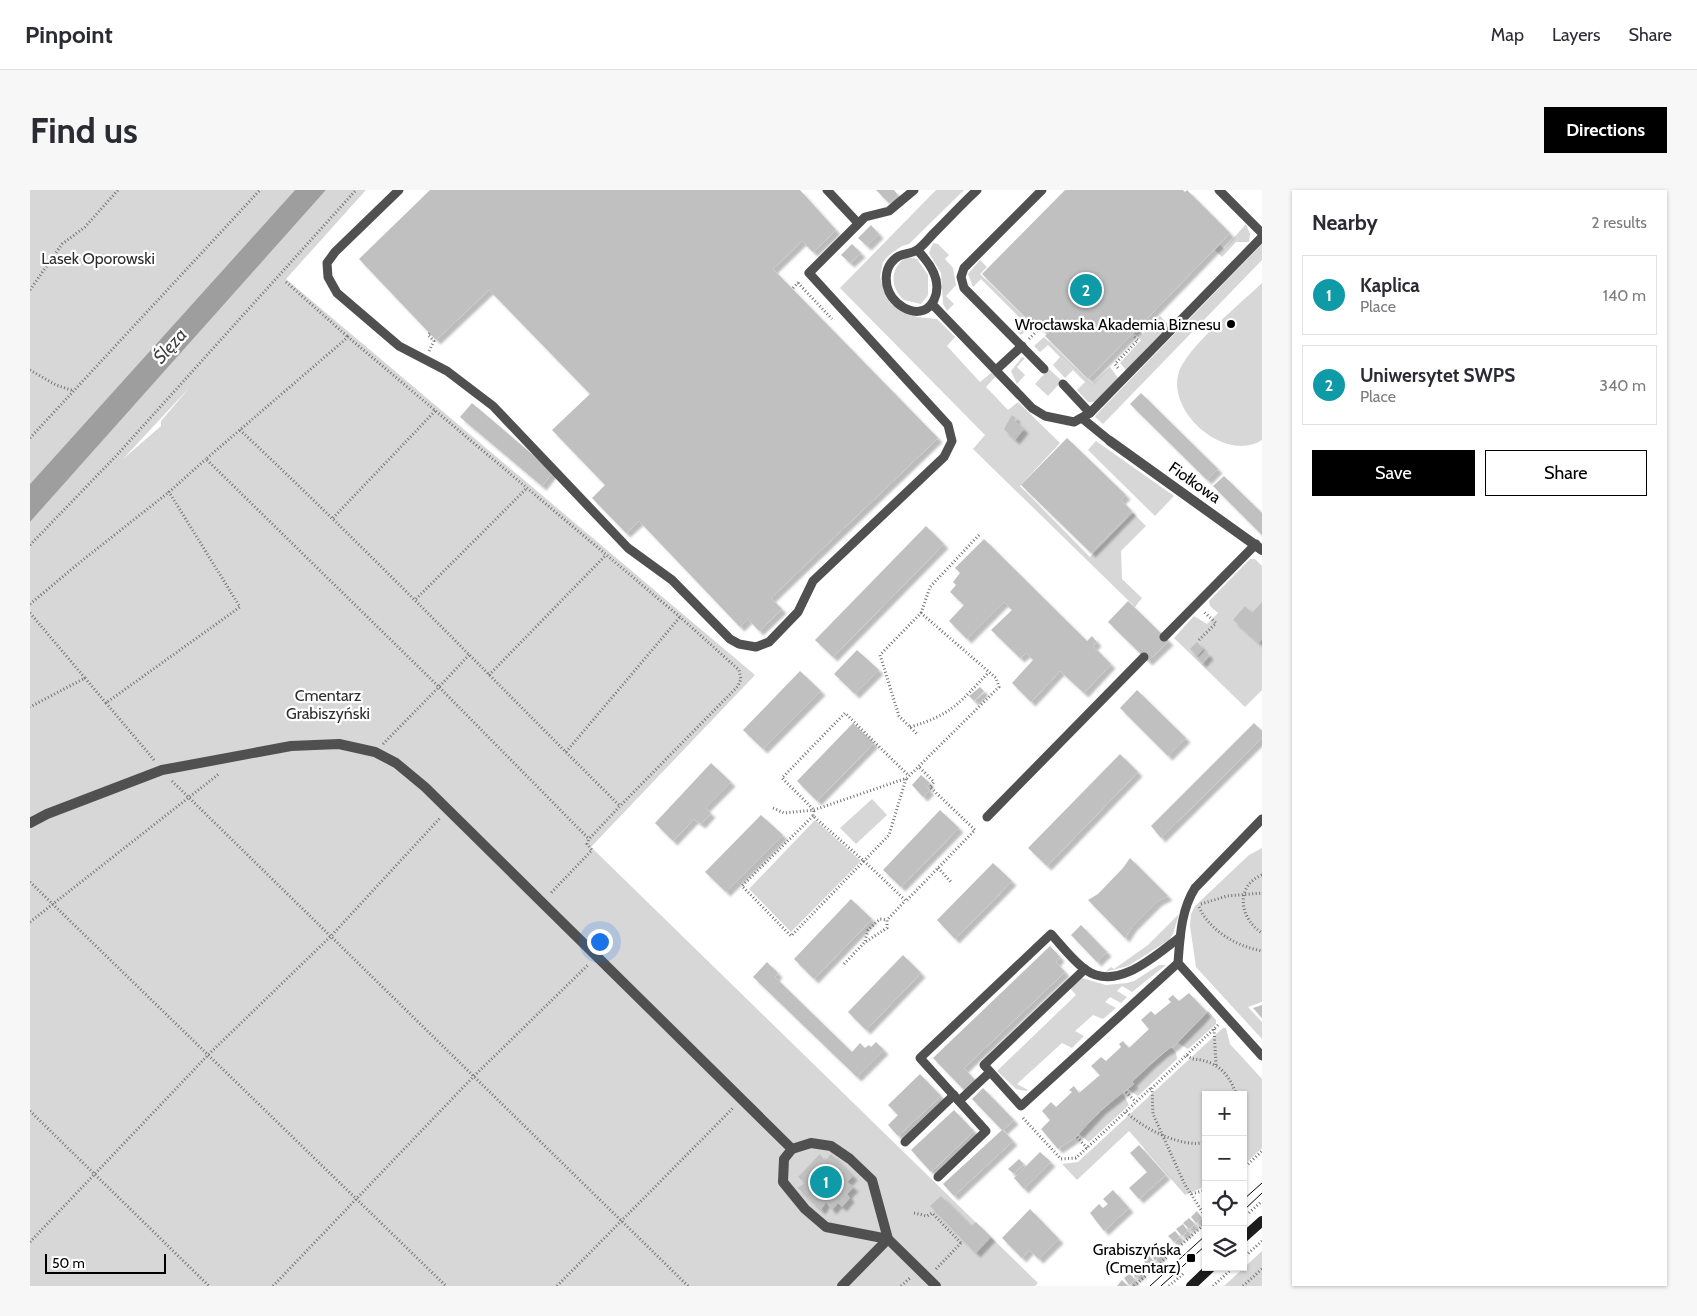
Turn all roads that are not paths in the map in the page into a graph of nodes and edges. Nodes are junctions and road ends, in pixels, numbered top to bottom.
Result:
1 (399, 190) edge
2 (826, 190) edge
3 (914, 190) edge
4 (977, 190) edge
5 (1042, 190) edge
6 (1219, 190) edge
7 (858, 223) junction
8 (1262, 233) edge
9 (1262, 237) edge
10 (917, 250) junction
11 (932, 304) junction
12 (1022, 346) junction
13 (1044, 369) dead end
14 (996, 370) junction
15 (1063, 384) dead end
16 (1087, 416) junction
17 (1110, 441) joint
18 (1259, 547) edge
19 (1164, 636) dead end
20 (1144, 658) dead end
21 (987, 817) dead end
22 (30, 822) edge
23 (1260, 826) edge
24 (1180, 937) junction
25 (1178, 963) junction
26 (1084, 969) junction
27 (1262, 1056) edge
28 (990, 1072) junction
29 (957, 1098) junction
30 (905, 1142) dead end
31 (792, 1149) junction
32 (938, 1177) dead end
33 (1262, 1221) edge
34 (1247, 1234) edge
35 (888, 1239) junction
36 (1207, 1271) edge
37 (842, 1286) edge
38 (936, 1286) edge
39 (1191, 1286) edge

1 - 7 lane
2 - 7 lane
3 - 7 lane
4 - 10 lane
5 - 12 lane
6 - 8 lane
9 - 16 lane
10 - 11 lane
10 - 11 lane
11 - 14 lane
12 - 13 lane
12 - 14 lane
14 - 16 lane
15 - 16 lane
16 - 17 lane
17 - 18 street, Fiołkowa
18 - 19 lane
20 - 21 lane
22 - 31 street
23 - 24 lane
24 - 25 lane
24 - 26 lane
25 - 27 lane
25 - 28 lane
26 - 28 lane
26 - 29 lane
28 - 29 lane
29 - 30 lane
29 - 32 lane
31 - 35 street
31 - 35 street
33 - 34 main road
35 - 37 street
35 - 38 street
36 - 39 main road

